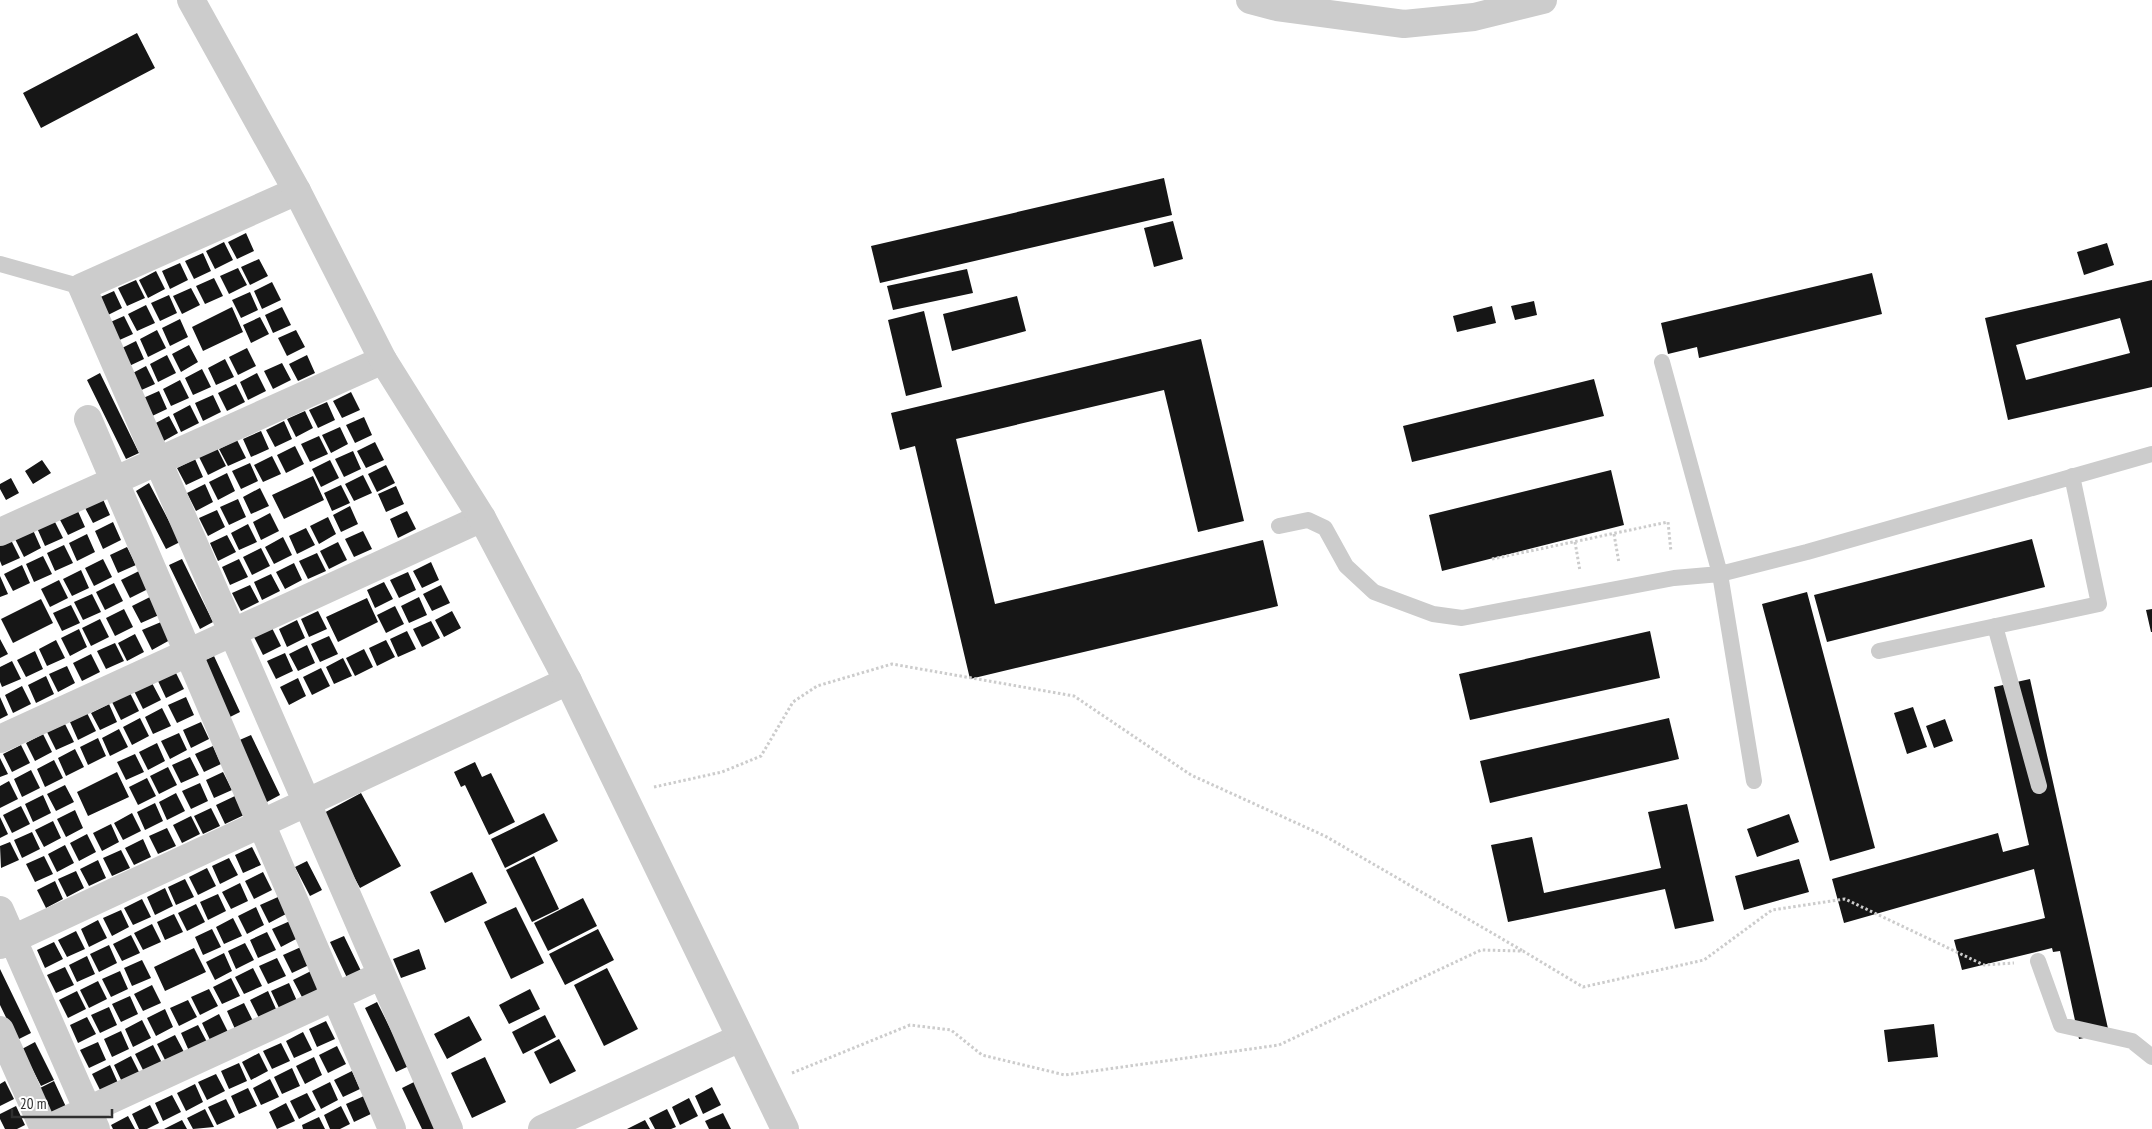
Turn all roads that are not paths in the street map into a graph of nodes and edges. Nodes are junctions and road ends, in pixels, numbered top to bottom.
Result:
1 (191, 0) edge
2 (1250, 0) edge
3 (1543, 0) edge
4 (297, 191) junction
5 (0, 264) edge
6 (82, 287) junction
7 (383, 360) junction
8 (1662, 362) dead end
9 (88, 419) dead end
10 (2152, 454) edge
11 (157, 461) junction
12 (2072, 476) junction
13 (114, 481) junction
14 (482, 518) junction
15 (1279, 526) dead end
16 (0, 532) edge
17 (1720, 574) junction
18 (1995, 626) junction
19 (232, 633) junction
20 (1879, 651) dead end
21 (188, 653) junction
22 (568, 681) junction
23 (0, 739) edge
24 (1754, 780) dead end
25 (2039, 786) dead end
26 (306, 803) junction
27 (261, 824) junction
28 (0, 910) edge
29 (6, 942) edge
30 (2038, 961) road end
31 (382, 976) junction
32 (336, 997) junction
33 (0, 1030) edge
34 (740, 1038) junction
35 (2152, 1057) edge
36 (91, 1120) edge
37 (46, 1129) edge
38 (392, 1129) edge
39 (449, 1129) edge
40 (542, 1129) edge
41 (785, 1129) edge

1 - 4 street
2 - 3 street
4 - 6 street
4 - 7 street
5 - 6 lane
6 - 11 street
7 - 11 street
7 - 14 street
8 - 17 lane
9 - 13 street
10 - 12 lane
11 - 13 street
11 - 19 street
12 - 17 lane
12 - 18 lane
13 - 16 street
13 - 21 street
14 - 19 street
14 - 22 street
15 - 17 lane
17 - 24 lane
18 - 20 lane
18 - 25 lane
19 - 21 street
19 - 26 street
21 - 23 street
21 - 27 street
22 - 26 street
22 - 34 street
26 - 27 street
26 - 31 street
27 - 29 street
27 - 32 street
28 - 29 street
29 - 36 street
30 - 35 lane
31 - 32 street
31 - 39 street
32 - 36 street
32 - 38 street
33 - 37 street
34 - 40 street
34 - 41 street
36 - 37 street

